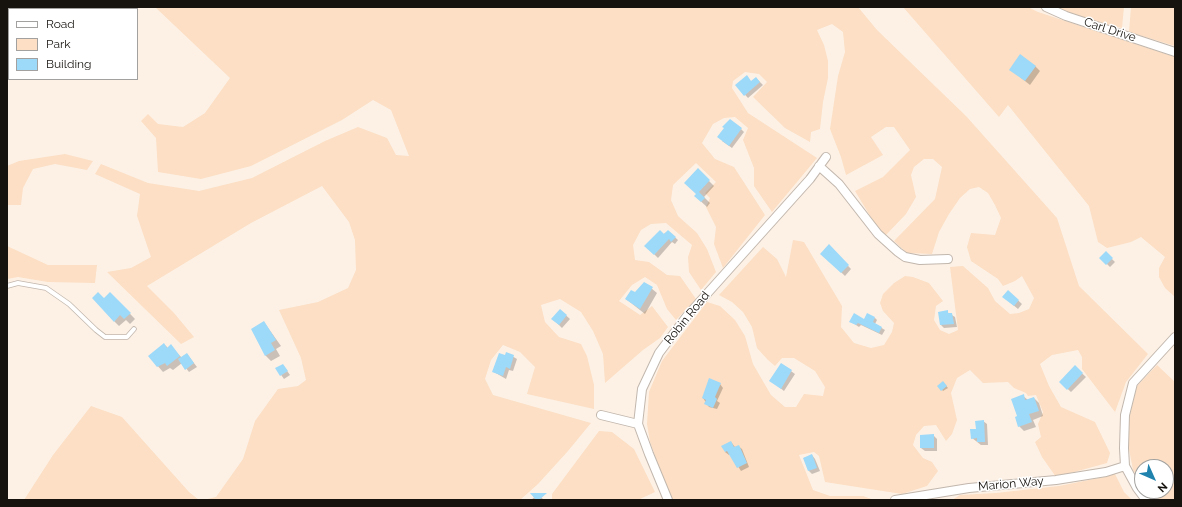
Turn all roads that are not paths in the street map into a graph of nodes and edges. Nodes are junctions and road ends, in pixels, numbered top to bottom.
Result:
1 (1046, 7) edge
2 (1175, 52) edge
3 (826, 156) dead end
4 (819, 166) junction
5 (948, 259) dead end
6 (7, 286) edge
7 (134, 329) dead end
8 (1175, 337) edge
9 (601, 415) dead end
10 (638, 424) junction
11 (1125, 466) junction
12 (668, 500) edge
13 (896, 500) edge
14 (1146, 500) edge

1 - 2 street, Carl Drive
3 - 4 street, Robin Road
4 - 5 street
4 - 10 street, Robin Road
6 - 7 lane
8 - 11 street
9 - 10 street
10 - 12 street, Robin Road
11 - 13 street, Marion Way
11 - 14 street

